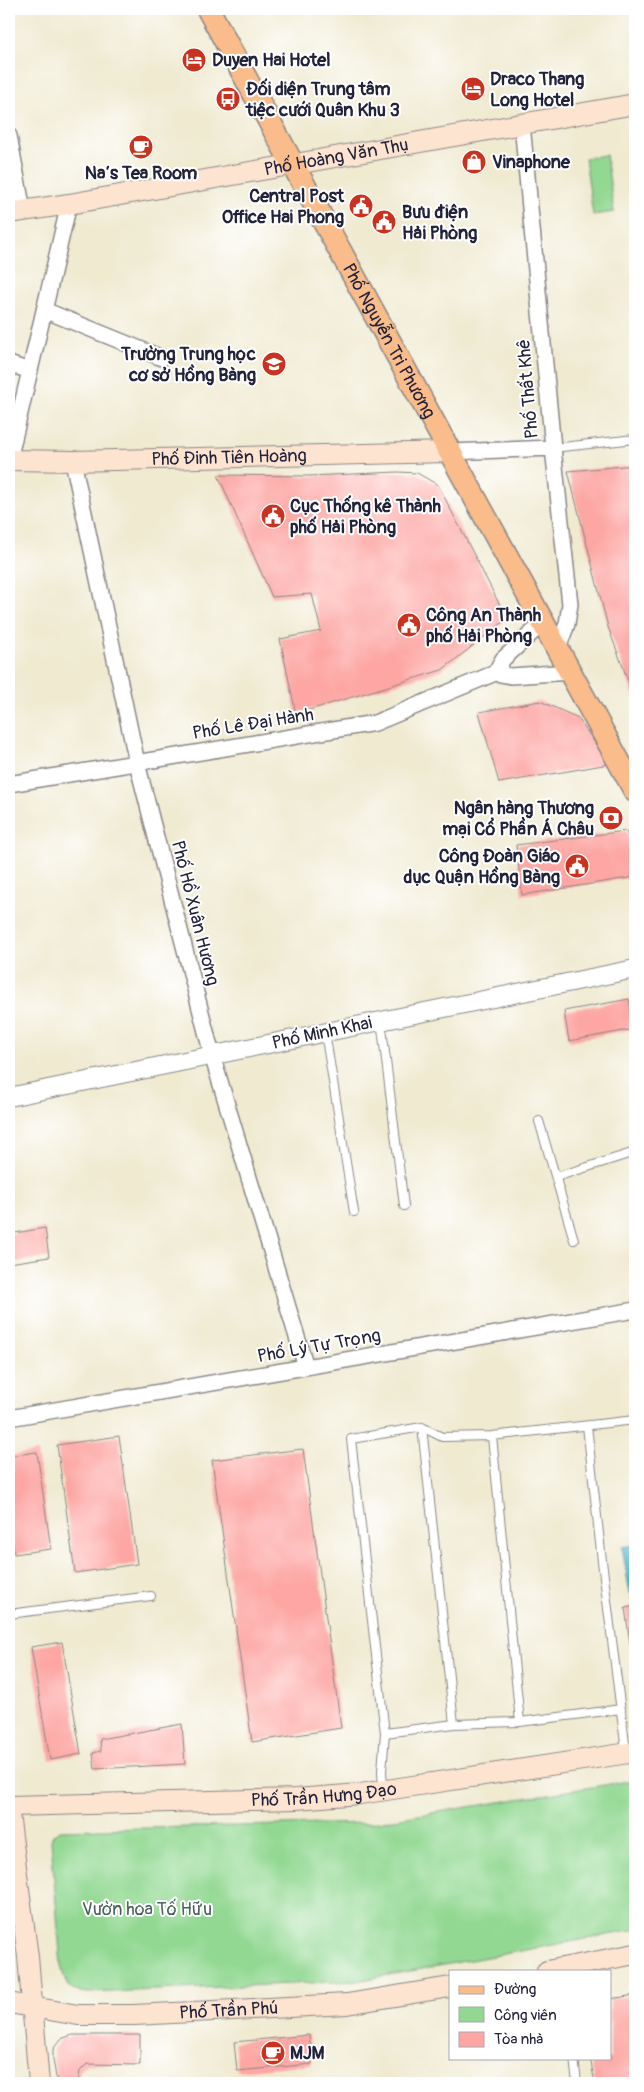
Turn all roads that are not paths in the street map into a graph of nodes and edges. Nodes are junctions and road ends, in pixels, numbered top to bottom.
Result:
1 (208, 9) edge
2 (635, 104) edge
3 (522, 124) junction
4 (9, 136) edge
5 (293, 164) junction
6 (70, 204) junction
7 (16, 212) edge
8 (44, 310) junction
9 (162, 358) dead end
10 (9, 364) edge
11 (30, 371) junction
12 (635, 439) edge
13 (553, 448) junction
14 (449, 452) junction
15 (9, 460) edge
16 (73, 461) junction
17 (544, 622) junction
18 (558, 648) junction
19 (570, 672) junction
20 (494, 673) junction
21 (137, 763) junction
22 (9, 784) edge
23 (635, 791) edge
24 (635, 969) edge
25 (381, 1020) junction
26 (325, 1032) junction
27 (212, 1055) junction
28 (9, 1097) edge
29 (539, 1120) dead end
30 (635, 1152) edge
31 (556, 1177) junction
32 (404, 1206) dead end
33 (354, 1212) dead end
34 (574, 1240) dead end
35 (635, 1310) edge
36 (306, 1367) junction
37 (9, 1418) edge
38 (635, 1420) edge
39 (587, 1426) junction
40 (422, 1428) junction
41 (492, 1436) junction
42 (151, 1596) dead end
43 (9, 1614) edge
44 (621, 1709) junction
45 (520, 1722) junction
46 (454, 1724) junction
47 (385, 1733) junction
48 (631, 1753) edge
49 (383, 1792) junction
50 (9, 1806) edge
51 (9, 1814) edge
52 (635, 1954) edge
53 (557, 1970) edge
54 (449, 1987) edge
55 (9, 2002) edge
56 (33, 2007) junction
57 (574, 2060) edge
58 (39, 2083) edge
59 (577, 2083) edge

1 - 5 main road, Phố Nguyễn Tri Phương
2 - 3 main road, Phố Hoàng Văn Thụ
3 - 5 main road, Phố Hoàng Văn Thụ
3 - 13 street, Phố Thất Khê
4 - 7 street
5 - 6 main road, Phố Hoàng Văn Thụ
5 - 14 main road, Phố Nguyễn Tri Phương
6 - 7 main road, Phố Hoàng Văn Thụ
6 - 8 street
8 - 9 street
8 - 11 street
10 - 11 street
11 - 15 street
12 - 13 lane
13 - 14 street
13 - 18 street, Phố Thất Khê
14 - 16 main road, Phố Đinh Tiên Hoàng
14 - 17 main road, Phố Nguyễn Tri Phương
15 - 16 main road, Phố Đinh Tiên Hoàng
16 - 21 street, Phố Hồ Xuân Hương
17 - 18 main road, Phố Nguyễn Tri Phương
17 - 20 street, Phố Lê Đại Hành
18 - 19 main road, Phố Nguyễn Tri Phương
19 - 20 street, Phố Lê Đại Hành
19 - 23 main road, Phố Nguyễn Tri Phương
20 - 21 street, Phố Lê Đại Hành
21 - 22 street, Phố Lê Đại Hành
21 - 27 street, Phố Hồ Xuân Hương
24 - 25 street, Phố Minh Khai
25 - 26 street, Phố Minh Khai
25 - 32 lane
26 - 27 street, Phố Minh Khai
26 - 33 lane
27 - 28 street, Phố Minh Khai
27 - 36 street, Phố Hồ Xuân Hương
29 - 31 lane
30 - 31 lane
31 - 34 lane
35 - 36 street, Phố Lý Tự Trọng
36 - 37 street, Phố Lý Tự Trọng
38 - 39 lane
39 - 41 lane
39 - 44 lane
40 - 41 lane
40 - 46 lane
40 - 47 lane
41 - 45 lane
42 - 43 lane
44 - 45 lane
44 - 48 lane
45 - 46 lane
46 - 47 lane
47 - 49 lane
48 - 49 main road, Phố Trần Hưng Đạo
49 - 50 main road, Phố Trần Hưng Đạo
51 - 56 main road
52 - 53 main road
54 - 56 main road, Phố Trần Phú
55 - 56 main road, Phố Trần Phú
56 - 58 main road
57 - 59 lane

